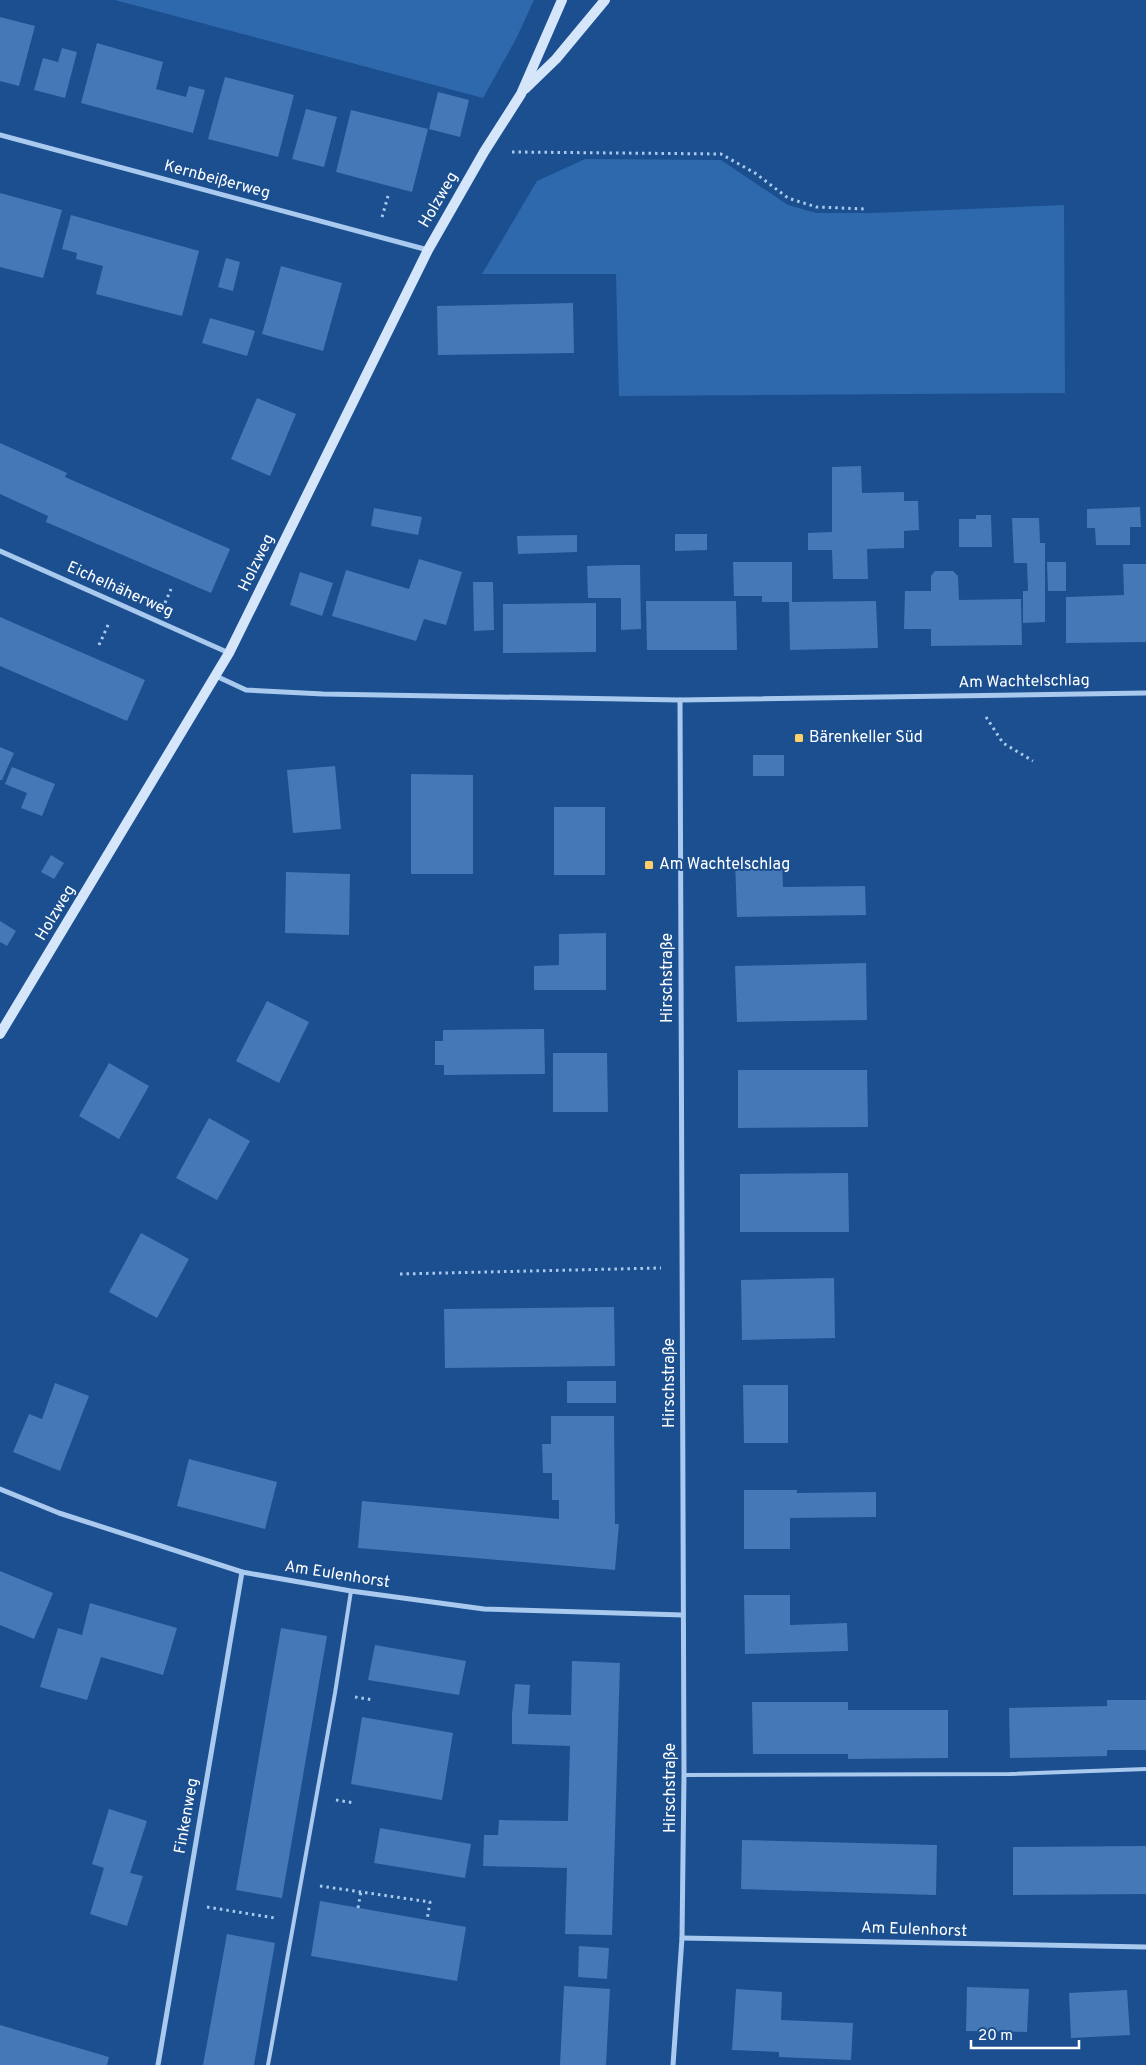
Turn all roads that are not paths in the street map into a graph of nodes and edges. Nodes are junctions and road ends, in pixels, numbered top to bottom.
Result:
1 (562, 0) edge
2 (605, 0) edge
3 (521, 94) junction
4 (0, 135) edge
5 (428, 250) junction
6 (0, 551) edge
7 (229, 653) junction
8 (216, 676) junction
9 (1146, 692) edge
10 (680, 700) junction
11 (0, 1034) edge
12 (0, 1489) edge
13 (242, 1572) junction
14 (351, 1591) junction
15 (683, 1615) junction
16 (1146, 1769) edge
17 (684, 1775) junction
18 (682, 1938) junction
19 (1146, 1947) edge
20 (158, 2065) edge
21 (268, 2065) edge
22 (673, 2065) edge

1 - 3 street, Holzweg
2 - 3 street, Holzweg
3 - 5 street, Holzweg
4 - 5 street, Kernbeißerweg
5 - 7 street, Holzweg
6 - 7 street, Eichelhäherweg
7 - 8 street, Holzweg
8 - 10 street, Am Wachtelschlag
8 - 11 street, Holzweg
9 - 10 street, Am Wachtelschlag
10 - 15 street, Hirschstraße
12 - 13 street, Am Eulenhorst
13 - 14 street, Am Eulenhorst
13 - 20 street, Finkenweg
14 - 15 street, Am Eulenhorst
14 - 21 lane
15 - 17 street, Hirschstraße
16 - 17 lane
17 - 18 street, Hirschstraße
18 - 19 street, Am Eulenhorst
18 - 22 street, Hirschstraße

